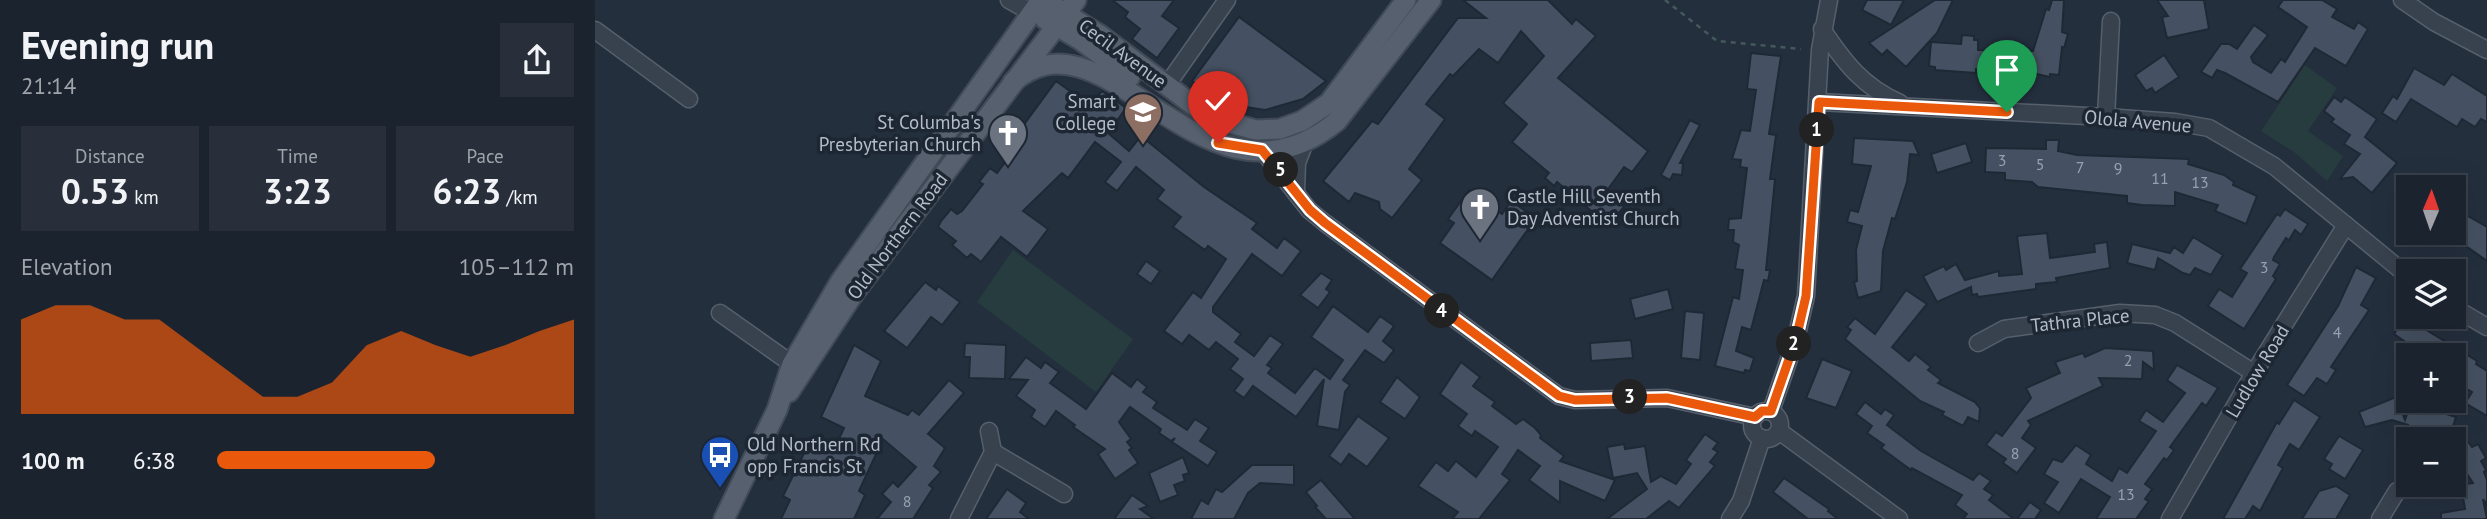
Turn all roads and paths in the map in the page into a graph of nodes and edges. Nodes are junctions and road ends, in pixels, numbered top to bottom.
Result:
1 (1009, 0) edge
2 (1227, 0) edge
3 (1406, 0) edge
4 (1431, 0) edge
5 (1665, 0) edge
6 (1829, 0) edge
7 (2402, 0) edge
8 (1038, 4) edge
9 (1066, 12) edge
10 (2111, 21) dead end
11 (1822, 29) junction
12 (595, 30) edge
13 (1801, 49) dead end
14 (2487, 50) edge
15 (1013, 82) junction
16 (1167, 85) junction
17 (689, 99) dead end
18 (1819, 102) junction
19 (1907, 107) junction
20 (1169, 116) junction
21 (2106, 117) junction
22 (1305, 142) junction
23 (1262, 150) junction
24 (1296, 190) junction
25 (2346, 225) junction
26 (2396, 266) edge
27 (720, 313) dead end
28 (2466, 315) edge
29 (2487, 327) edge
30 (1978, 343) dead end
31 (792, 364) junction
32 (2254, 373) junction
33 (777, 410) junction
34 (1771, 411) junction
35 (1755, 417) junction
36 (989, 431) dead end
37 (1779, 431) junction
38 (1762, 438) junction
39 (993, 452) junction
40 (2396, 493) edge
41 (1065, 494) dead end
42 (724, 519) edge
43 (958, 519) edge
44 (1730, 519) edge
45 (1899, 519) edge
46 (2170, 519) edge
47 (2380, 519) edge

1 - 8 street, Cecil Avenue
2 - 16 street
3 - 16 main road, Cecil Avenue
4 - 22 main road, Cecil Avenue
5 - 13 path
6 - 11 street
7 - 14 street
8 - 9 main road, Cecil Avenue
8 - 31 main road, Old Northern Road
9 - 15 main road, Old Northern Road
9 - 16 main road, Cecil Avenue
9 - 20 main road, Cecil Avenue
10 - 21 street
11 - 18 street
11 - 19 street
12 - 17 street
15 - 20 main road, Cecil Avenue
15 - 33 main road, Old Northern Road
18 - 19 street, Olola Avenue
18 - 34 street
19 - 21 street, Olola Avenue
20 - 23 main road, Cecil Avenue
21 - 25 street, Olola Avenue
22 - 23 main road, Cecil Avenue
22 - 24 street
23 - 24 street
24 - 35 street
25 - 26 street, Olola Avenue
25 - 32 street, Ludlow Road
27 - 31 street
28 - 29 street
30 - 32 street, Tathra Place
31 - 33 main road, Old Northern Road
32 - 46 street, Ludlow Road
33 - 42 main road, Old Northern Road
34 - 35 street
34 - 37 street
35 - 38 street
36 - 39 street
37 - 38 street
37 - 45 street
38 - 44 street
39 - 41 street
39 - 43 street
40 - 47 street

